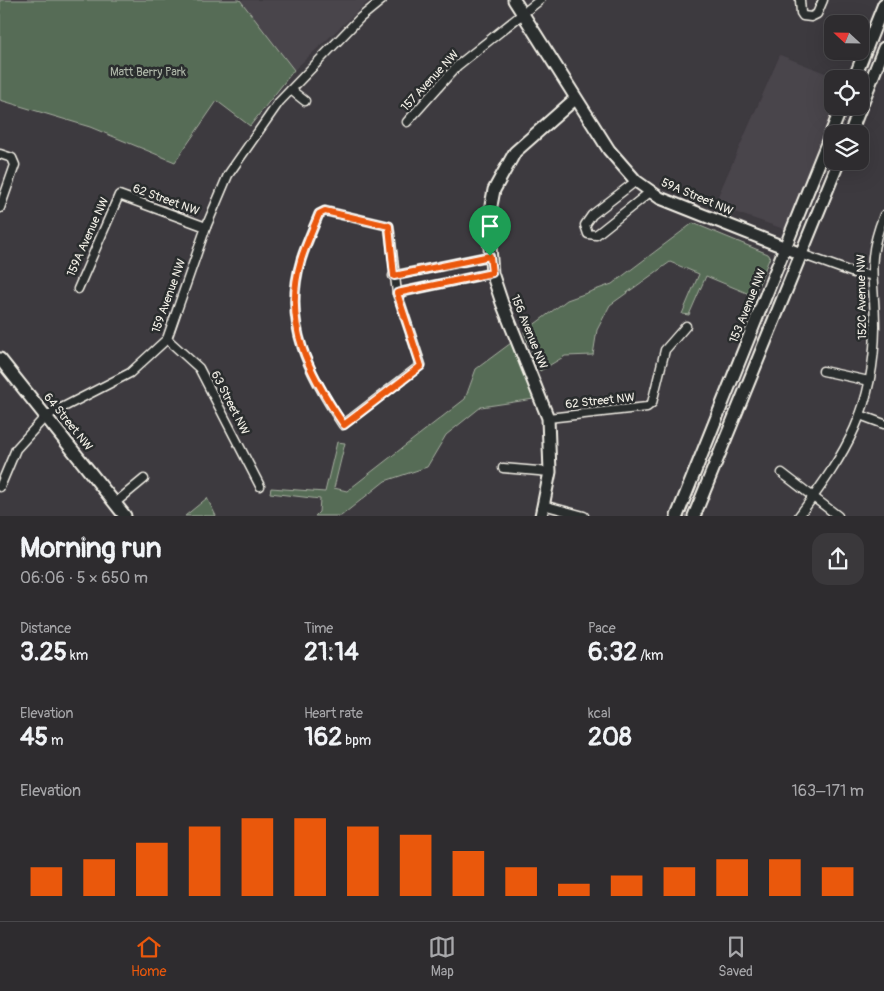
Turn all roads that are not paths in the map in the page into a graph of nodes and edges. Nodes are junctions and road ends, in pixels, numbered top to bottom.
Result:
1 (382, 0) edge
2 (514, 0) edge
3 (540, 0) edge
4 (800, 0) edge
5 (822, 0) edge
6 (884, 4) edge
7 (524, 13) junction
8 (884, 48) edge
9 (858, 70) edge
10 (291, 90) junction
11 (575, 99) junction
12 (305, 101) dead end
13 (838, 115) edge
14 (407, 122) dead end
15 (854, 125) edge
16 (0, 154) edge
17 (835, 170) edge
18 (636, 181) junction
19 (650, 192) junction
20 (120, 195) joint
21 (0, 208) edge
22 (884, 215) edge
23 (206, 227) junction
24 (786, 248) junction
25 (801, 254) junction
26 (490, 256) junction
27 (492, 273) junction
28 (871, 275) junction
29 (394, 276) junction
30 (78, 289) dead end
31 (397, 293) junction
32 (875, 324) junction
33 (884, 324) edge
34 (686, 326) dead end
35 (167, 339) junction
36 (0, 359) edge
37 (823, 371) dead end
38 (869, 381) junction
39 (46, 416) junction
40 (860, 416) junction
41 (548, 418) junction
42 (884, 424) edge
43 (503, 468) dead end
44 (550, 472) junction
45 (782, 473) dead end
46 (144, 480) dead end
47 (260, 486) dead end
48 (0, 487) edge
49 (813, 497) junction
50 (115, 503) junction
51 (542, 511) edge
52 (125, 516) edge
53 (584, 516) edge
54 (677, 516) edge
55 (694, 516) edge
56 (799, 516) edge
57 (838, 516) edge

1 - 10 street, 159 Avenue NW
2 - 7 street, 59A Street NW
3 - 7 street, 157 Avenue NW
4 - 5 street
6 - 9 street
7 - 11 street, 59A Street NW
7 - 14 street, 157 Avenue NW
8 - 15 street
10 - 12 street
10 - 23 street, 159 Avenue NW
11 - 18 street, 59A Street NW
11 - 26 street, 156 Avenue NW
13 - 24 street, 153 Avenue NW
16 - 21 street
17 - 25 street
18 - 19 street, 59A Street NW
18 - 19 street
19 - 24 street, 59A Street NW
20 - 23 street, 62 Street NW
20 - 30 street, 159A Avenue NW
22 - 28 street, 152C Avenue NW
23 - 35 street, 159 Avenue NW
24 - 25 street, 59A Street NW
24 - 54 street, 153 Avenue NW
25 - 28 street, 59A Street NW
25 - 55 street
26 - 27 street, 156 Avenue NW
26 - 29 street
27 - 31 street
27 - 41 street, 156 Avenue NW
28 - 32 street, 152C Avenue NW
29 - 31 street
29 - 31 street
32 - 33 street
32 - 38 street, 152C Avenue NW
34 - 41 street, 62 Street NW
35 - 39 street, 159 Avenue NW
35 - 47 street, 63 Street NW
36 - 39 street, 64 Street NW
37 - 38 street
38 - 40 street, 152C Avenue NW
39 - 48 street, 159 Avenue NW
39 - 50 street, 64 Street NW
40 - 42 street
40 - 49 street, 152C Avenue NW
41 - 44 street, 156 Avenue NW
43 - 44 street
44 - 51 street, 156 Avenue NW
45 - 49 street
46 - 50 street
49 - 56 street, 152C Avenue NW
49 - 57 street
50 - 52 street, 64 Street NW
51 - 53 street

